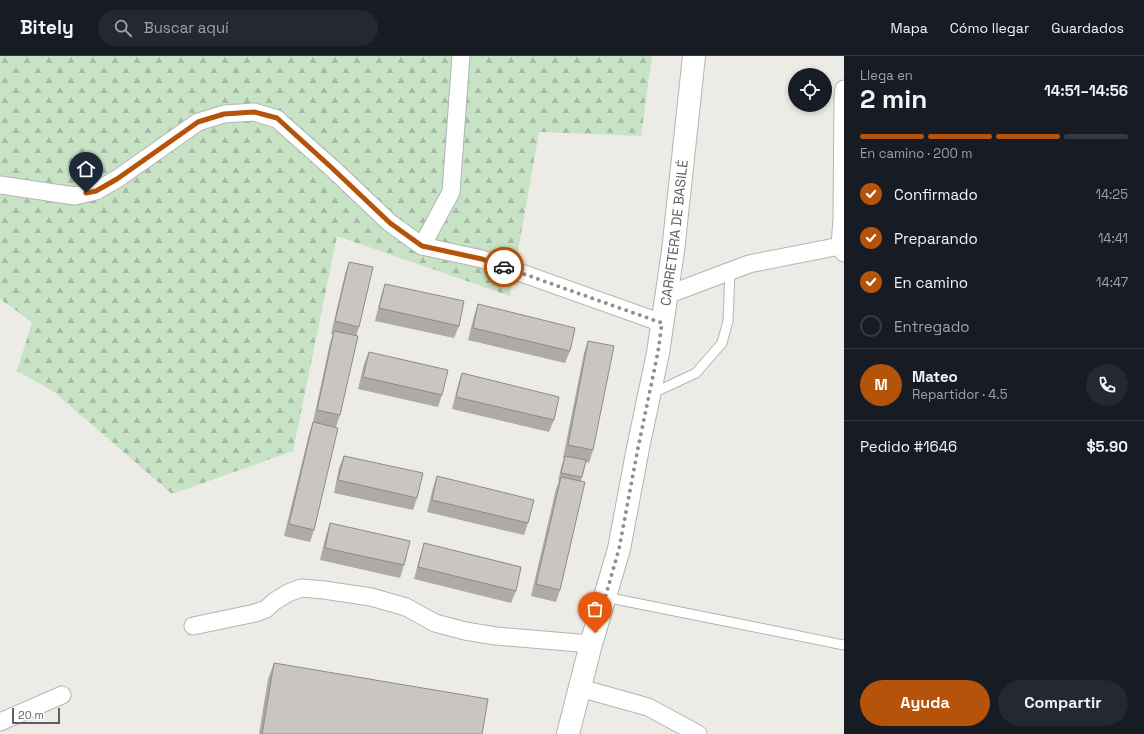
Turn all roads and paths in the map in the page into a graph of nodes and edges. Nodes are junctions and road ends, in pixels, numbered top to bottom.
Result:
1 (461, 56) edge
2 (694, 56) edge
3 (844, 89) edge
4 (0, 185) edge
5 (422, 246) junction
6 (842, 249) edge
7 (730, 271) junction
8 (666, 295) junction
9 (662, 323) junction
10 (649, 395) junction
11 (605, 597) junction
12 (193, 626) dead end
13 (591, 644) junction
14 (844, 645) edge
15 (580, 688) junction
16 (62, 695) dead end
17 (0, 722) edge
18 (568, 734) edge
19 (698, 734) edge

1 - 5 street
2 - 8 street, CARRETERA DE BASILÉ
3 - 6 street
4 - 5 street
5 - 9 street
6 - 7 street
7 - 8 street
7 - 10 lane
8 - 9 street, CARRETERA DE BASILÉ
9 - 10 street, CARRETERA DE BASILÉ
10 - 11 street, CARRETERA DE BASILÉ
11 - 13 street, CARRETERA DE BASILÉ
11 - 14 lane
12 - 13 street
13 - 15 street, CARRETERA DE BASILÉ
15 - 18 street, CARRETERA DE BASILÉ
15 - 19 street
16 - 17 street

